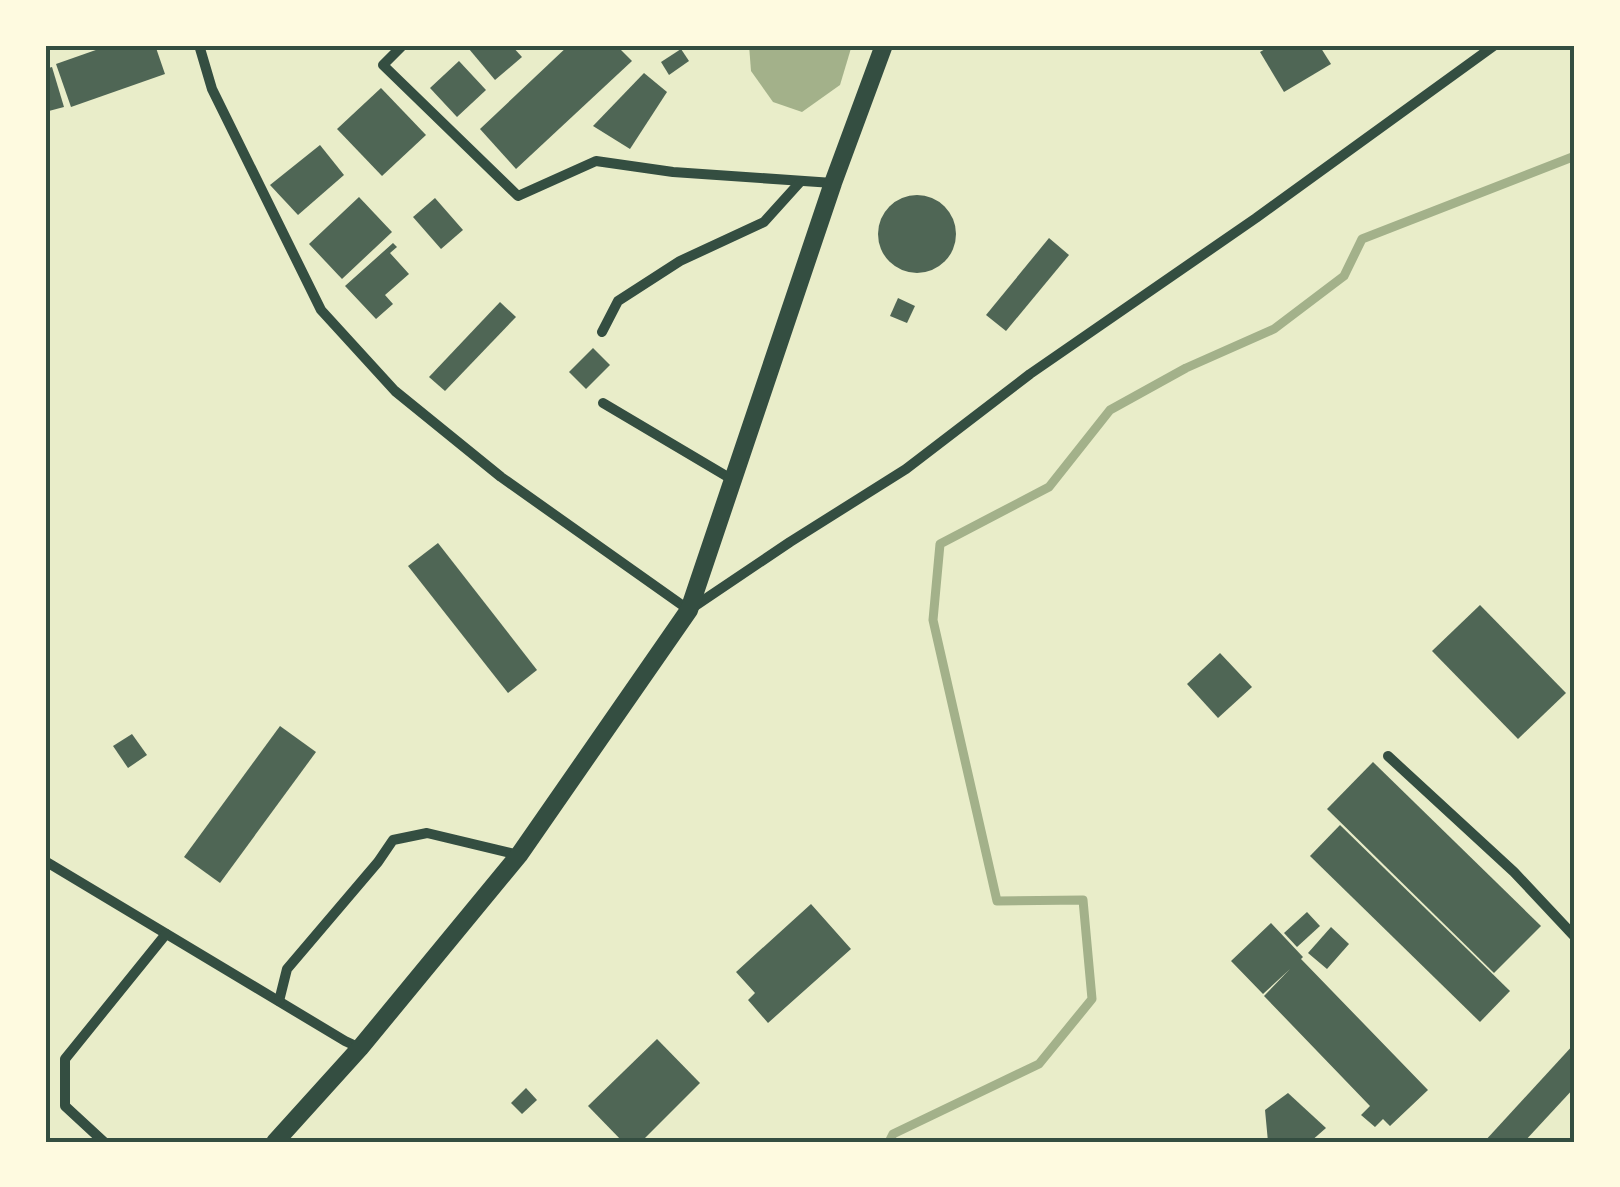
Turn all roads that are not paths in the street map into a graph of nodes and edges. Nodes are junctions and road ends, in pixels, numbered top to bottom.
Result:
1 (199, 45) edge
2 (404, 45) edge
3 (884, 45) edge
4 (1494, 45) edge
5 (801, 181) junction
6 (833, 184) junction
7 (602, 332) dead end
8 (602, 403) dead end
9 (733, 480) junction
10 (690, 610) junction
11 (1388, 756) dead end
12 (519, 855) junction
13 (45, 861) edge
14 (166, 934) junction
15 (1575, 937) edge
16 (279, 1001) junction
17 (360, 1048) junction
18 (104, 1142) edge
19 (274, 1142) edge

1 - 10 street
2 - 5 street
3 - 6 street
4 - 10 street
5 - 6 street
5 - 7 street
6 - 9 street
8 - 9 street
9 - 10 street
10 - 12 street
11 - 15 street
12 - 16 street
12 - 17 street
13 - 14 street
14 - 16 street
14 - 18 street
16 - 17 street
17 - 19 street

